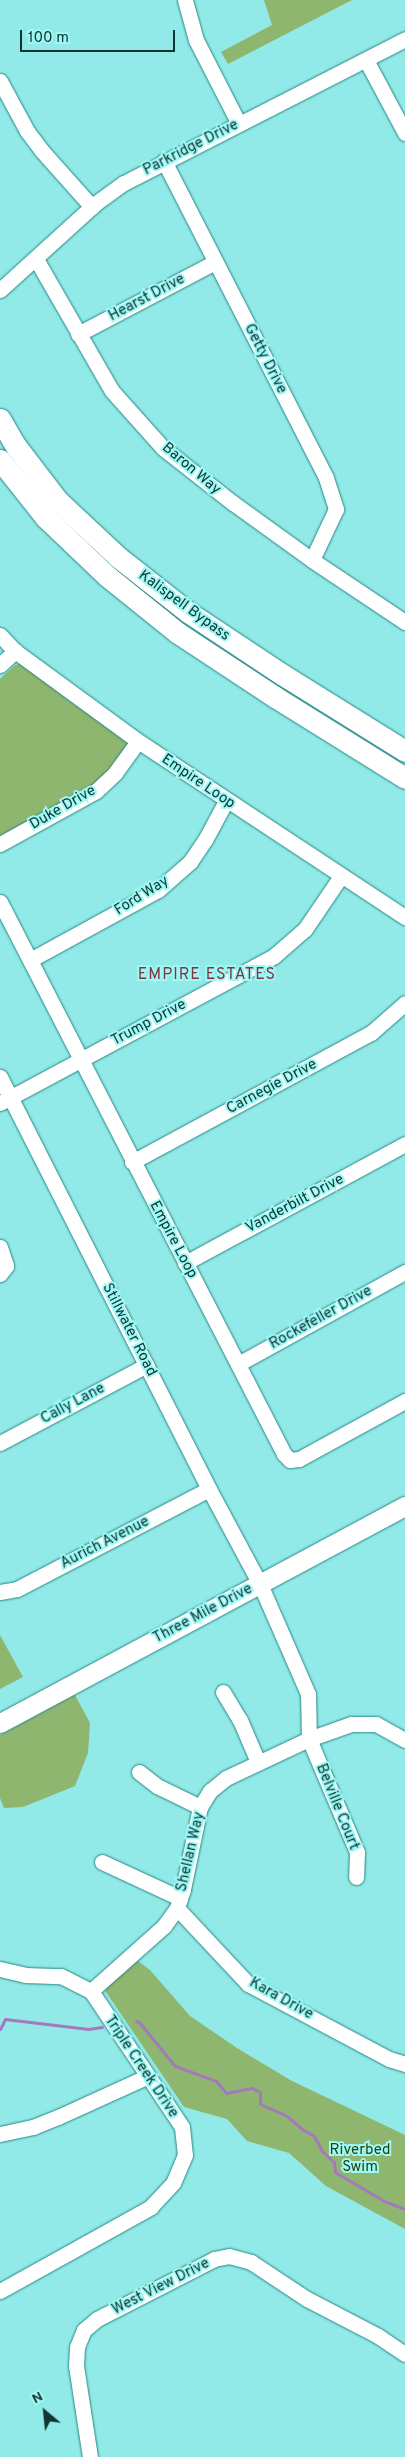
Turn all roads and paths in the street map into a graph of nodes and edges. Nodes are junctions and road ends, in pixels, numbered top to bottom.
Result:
1 (185, 0) edge
2 (405, 39) edge
3 (366, 60) junction
4 (0, 81) edge
5 (239, 124) junction
6 (405, 133) edge
7 (164, 161) junction
8 (92, 207) junction
9 (36, 259) junction
10 (216, 262) junction
11 (0, 290) edge
12 (78, 334) junction
13 (0, 419) edge
14 (0, 460) edge
15 (312, 560) junction
16 (405, 622) edge
17 (0, 634) edge
18 (15, 651) junction
19 (0, 665) edge
20 (138, 741) junction
21 (405, 751) edge
22 (405, 778) edge
23 (226, 801) junction
24 (0, 844) edge
25 (341, 876) junction
26 (0, 902) edge
27 (405, 918) edge
28 (30, 960) junction
29 (405, 1002) edge
30 (80, 1061) junction
31 (0, 1076) edge
32 (5, 1100) edge
33 (405, 1144) edge
34 (132, 1162) junction
35 (0, 1247) edge
36 (186, 1263) junction
37 (405, 1272) edge
38 (0, 1274) edge
39 (238, 1364) junction
40 (147, 1365) junction
41 (405, 1401) edge
42 (0, 1443) edge
43 (208, 1489) junction
44 (405, 1506) edge
45 (260, 1584) junction
46 (0, 1592) edge
47 (223, 1692) dead end
48 (0, 1723) edge
49 (309, 1739) junction
50 (405, 1740) edge
51 (258, 1762) junction
52 (139, 1772) dead end
53 (200, 1807) junction
54 (102, 1862) dead end
55 (356, 1877) dead end
56 (179, 1903) junction
57 (0, 1969) edge
58 (91, 1991) junction
59 (405, 2064) edge
60 (146, 2077) junction
61 (0, 2134) edge
62 (0, 2290) edge
63 (405, 2354) edge
64 (90, 2457) edge

1 - 5 street
2 - 3 street, Parkridge Drive
3 - 5 street, Parkridge Drive
3 - 6 street
4 - 8 street
5 - 7 street, Parkridge Drive
7 - 8 street, Parkridge Drive
7 - 10 street, Getty Drive
8 - 9 street, Parkridge Drive
9 - 11 street, Parkridge Drive
9 - 12 street, Baron Way
10 - 12 street, Hearst Drive
10 - 15 street, Getty Drive
12 - 15 street, Baron Way
13 - 21 highway, Kalispell Bypass
14 - 22 highway, Kalispell Bypass
15 - 16 street, Baron Way
17 - 18 street, Empire Loop
18 - 19 street
18 - 20 street, Empire Loop
20 - 23 street, Empire Loop
20 - 24 street, Duke Drive
23 - 25 street, Empire Loop
23 - 28 street, Ford Way
25 - 27 street, Empire Loop
25 - 30 street, Trump Drive
26 - 28 street, Empire Loop
28 - 30 street, Empire Loop
29 - 34 street, Carnegie Drive
30 - 32 street, Trump Drive
30 - 34 street, Empire Loop
31 - 32 street, Stillwater Road
32 - 40 street, Stillwater Road
33 - 36 street, Vanderbilt Drive
34 - 36 street, Empire Loop
35 - 38 street
36 - 39 street, Empire Loop
37 - 39 street, Rockefeller Drive
39 - 41 street, Empire Loop
40 - 42 street, Cally Lane
40 - 43 street, Stillwater Road
43 - 45 street, Stillwater Road
43 - 46 street, Aurich Avenue
44 - 45 main road, Three Mile Drive
45 - 48 main road, Three Mile Drive
45 - 49 street, Stillwater Road
47 - 51 street
49 - 50 street
49 - 51 street, Shellan Way
49 - 55 street, Belville Court
51 - 53 street, Shellan Way
52 - 53 street
53 - 56 street, Shellan Way
54 - 56 street
56 - 58 street, Shellan Way
56 - 59 street, Kara Drive
57 - 58 street
58 - 60 street, Triple Creek Drive
60 - 61 street
60 - 62 street, Triple Creek Drive
63 - 64 street, West View Drive

